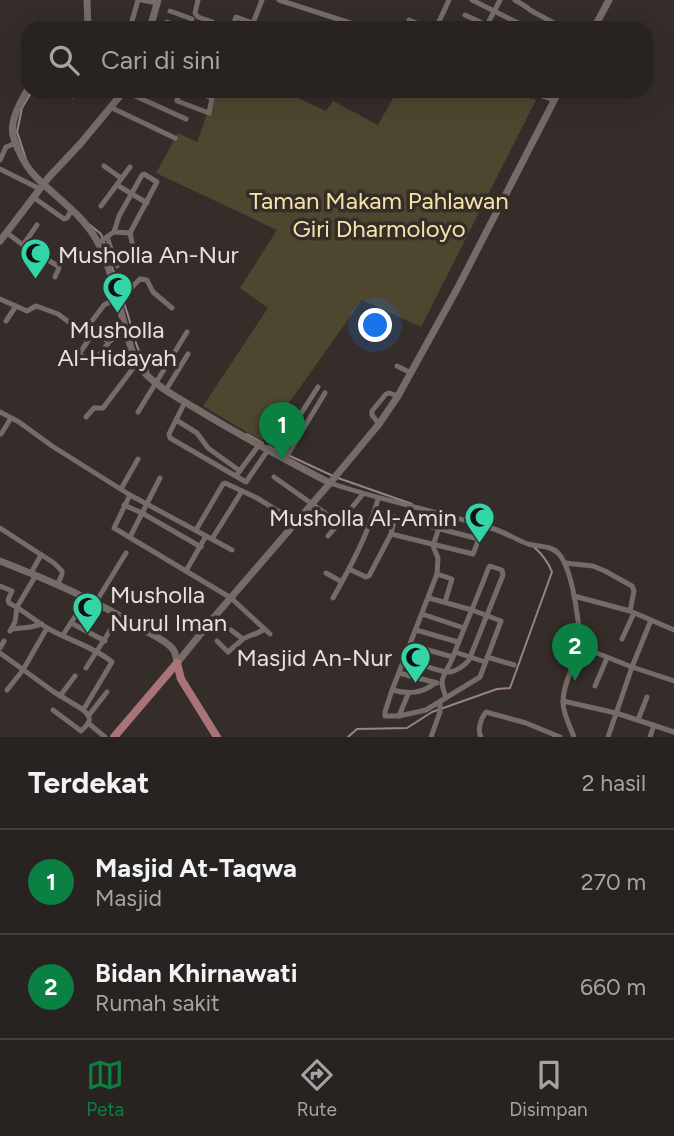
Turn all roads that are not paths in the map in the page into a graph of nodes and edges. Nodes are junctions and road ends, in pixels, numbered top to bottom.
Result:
1 (87, 0) edge
2 (140, 0) edge
3 (198, 0) edge
4 (262, 0) edge
5 (282, 0) edge
6 (449, 0) edge
7 (472, 0) edge
8 (500, 0) edge
9 (514, 0) edge
10 (609, 0) edge
11 (157, 2) edge
12 (170, 11) dead end
13 (495, 11) junction
14 (465, 15) dead end
15 (88, 21) edge
16 (132, 21) edge
17 (151, 21) edge
18 (192, 21) edge
19 (210, 21) edge
20 (254, 21) edge
21 (339, 21) edge
22 (439, 21) edge
23 (478, 21) edge
24 (492, 21) edge
25 (510, 21) edge
26 (551, 21) edge
27 (598, 21) edge
28 (23, 98) edge
29 (117, 98) edge
30 (136, 98) edge
31 (178, 98) edge
32 (212, 98) edge
33 (548, 98) edge
34 (554, 100) joint
35 (110, 107) junction
36 (186, 120) dead end
37 (174, 138) dead end
38 (16, 143) junction
39 (0, 160) edge
40 (104, 166) dead end
41 (130, 167) dead end
42 (0, 169) edge
43 (121, 178) junction
44 (45, 183) junction
45 (117, 185) junction
46 (131, 195) junction
47 (33, 197) junction
48 (147, 203) junction
49 (101, 206) dead end
50 (72, 209) junction
51 (37, 225) dead end
52 (114, 232) junction
53 (7, 233) junction
54 (130, 233) junction
55 (102, 240) junction
56 (0, 241) edge
57 (23, 245) junction
58 (134, 252) dead end
59 (117, 266) dead end
60 (55, 277) dead end
61 (119, 297) junction
62 (0, 299) edge
63 (16, 306) junction
64 (172, 308) dead end
65 (6, 321) dead end
66 (125, 328) junction
67 (187, 332) dead end
68 (109, 342) junction
69 (188, 354) dead end
70 (137, 363) junction
71 (397, 366) dead end
72 (411, 373) junction
73 (157, 381) junction
74 (318, 387) dead end
75 (168, 388) junction
76 (326, 393) dead end
77 (398, 396) junction
78 (185, 402) junction
79 (0, 412) edge
80 (138, 412) dead end
81 (86, 417) dead end
82 (11, 418) junction
83 (176, 420) junction
84 (379, 424) junction
85 (1, 434) edge
86 (259, 445) junction
87 (275, 450) junction
88 (286, 456) junction
89 (138, 458) dead end
90 (238, 473) junction
91 (274, 477) dead end
92 (160, 478) dead end
93 (332, 480) junction
94 (121, 489) junction
95 (242, 491) junction
96 (363, 494) junction
97 (130, 495) junction
98 (378, 499) junction
99 (312, 503) junction
100 (147, 504) junction
101 (124, 505) junction
102 (374, 512) junction
103 (142, 513) junction
104 (443, 515) junction
105 (395, 517) junction
106 (296, 522) junction
107 (339, 523) junction
108 (439, 527) junction
109 (0, 528) edge
110 (195, 530) junction
111 (391, 534) junction
112 (328, 536) dead end
113 (130, 537) junction
114 (209, 538) junction
115 (434, 543) junction
116 (201, 547) junction
117 (232, 550) dead end
118 (126, 553) dead end
119 (41, 555) junction
120 (0, 561) edge
121 (565, 562) junction
122 (349, 569) junction
123 (186, 571) junction
124 (326, 573) dead end
125 (34, 574) junction
126 (437, 574) junction
127 (342, 582) junction
128 (58, 583) junction
129 (0, 586) edge
130 (573, 596) junction
131 (87, 598) junction
132 (231, 598) junction
133 (333, 598) dead end
134 (429, 598) junction
135 (96, 602) junction
136 (445, 603) junction
137 (18, 607) junction
138 (472, 610) junction
139 (632, 612) junction
140 (422, 614) junction
141 (120, 615) junction
142 (486, 615) junction
143 (651, 620) junction
144 (71, 622) junction
145 (45, 626) junction
146 (464, 628) junction
147 (231, 629) dead end
148 (264, 629) junction
149 (416, 630) junction
150 (674, 630) edge
151 (270, 634) dead end
152 (62, 635) junction
153 (243, 639) junction
154 (622, 639) dead end
155 (4, 641) dead end
156 (104, 641) junction
157 (217, 641) dead end
158 (458, 642) junction
159 (410, 645) junction
160 (579, 646) junction
161 (2, 653) edge
162 (97, 653) junction
163 (454, 655) junction
164 (470, 657) junction
165 (607, 657) junction
166 (405, 659) junction
167 (486, 659) junction
168 (177, 663) junction
169 (0, 664) edge
170 (514, 665) dead end
171 (632, 667) junction
172 (86, 668) dead end
173 (23, 670) junction
174 (447, 672) junction
175 (399, 673) junction
176 (75, 676) dead end
177 (674, 681) edge
178 (439, 683) junction
179 (595, 686) dead end
180 (7, 690) dead end
181 (392, 690) junction
182 (107, 692) dead end
183 (408, 694) junction
184 (60, 696) junction
185 (446, 698) junction
186 (647, 698) dead end
187 (563, 701) junction
188 (440, 707) junction
189 (82, 709) junction
190 (53, 710) dead end
191 (617, 713) junction
192 (89, 715) junction
193 (399, 716) junction
194 (638, 720) junction
195 (88, 723) junction
196 (654, 726) junction
197 (674, 732) edge
198 (105, 737) edge
199 (114, 737) edge
200 (217, 737) edge
201 (431, 737) edge
202 (481, 737) edge
203 (560, 737) edge
204 (574, 737) edge
205 (608, 737) edge
206 (650, 737) edge

1 - 15 main road
2 - 11 street
2 - 16 street
3 - 19 street
4 - 20 street
5 - 21 street
6 - 22 street
7 - 13 street
8 - 13 street
9 - 26 street
10 - 27 main road
11 - 17 main road
12 - 18 street
13 - 24 street
13 - 25 street
14 - 23 street
28 - 38 main road
29 - 35 main road
30 - 36 street
31 - 32 street
33 - 34 street
34 - 72 main road
35 - 37 street
35 - 44 main road
38 - 39 street
38 - 44 main road
40 - 43 street
41 - 43 street
42 - 44 street
43 - 45 street
44 - 47 main road
44 - 50 main road
45 - 46 street
45 - 49 street
46 - 48 street
46 - 48 street
46 - 52 street
47 - 50 street
47 - 53 main road
48 - 54 street
50 - 55 main road
51 - 57 street
52 - 54 street
52 - 55 street
53 - 56 main road
53 - 57 street
54 - 58 street
55 - 59 street
55 - 61 main road
57 - 60 street
61 - 63 street
61 - 64 street
61 - 66 main road
62 - 63 street
63 - 65 street
66 - 68 street
66 - 70 main road
67 - 73 street
68 - 68 street
69 - 75 street
70 - 73 main road
70 - 81 street
71 - 72 street
72 - 77 main road
73 - 75 main road
73 - 80 street
74 - 87 street
75 - 78 main road
76 - 88 street
77 - 84 main road
77 - 84 street
78 - 83 street
78 - 86 main road
79 - 82 street
82 - 85 street
82 - 94 street
83 - 90 street
83 - 90 street
84 - 93 main road
86 - 87 main road
86 - 90 street
87 - 88 main road
87 - 90 street
88 - 93 main road
89 - 94 street
91 - 99 street
92 - 100 street
93 - 96 street
93 - 99 main road
94 - 97 street
95 - 106 street
95 - 110 street
95 - 114 street
96 - 98 street
96 - 107 street
97 - 100 street
97 - 101 street
98 - 102 street
98 - 104 street
99 - 106 main road
99 - 107 street
100 - 103 street
100 - 110 street
101 - 103 street
101 - 113 street
102 - 105 street
102 - 122 street
103 - 113 street
103 - 116 street
104 - 108 street
104 - 121 street
105 - 108 street
105 - 111 street
106 - 132 main road
107 - 112 street
108 - 115 street
108 - 115 street
109 - 119 street
110 - 114 street
111 - 115 street
111 - 122 street
113 - 123 street
114 - 116 street
114 - 117 street
115 - 126 street
116 - 123 street
118 - 135 street
119 - 125 street
119 - 128 street
120 - 125 main road
121 - 130 street
121 - 139 street
122 - 127 street
123 - 132 street
124 - 127 street
125 - 128 main road
125 - 137 street
126 - 134 street
126 - 136 street
127 - 133 street
128 - 131 main road
129 - 137 street
130 - 139 street
130 - 160 street
131 - 135 main road
131 - 144 street
132 - 148 street
132 - 168 main road
134 - 136 street
134 - 140 street
135 - 141 main road
136 - 138 street
137 - 145 street
137 - 145 street
138 - 142 street
138 - 142 street
138 - 146 street
139 - 143 street
139 - 154 street
140 - 146 street
140 - 149 street
141 - 156 street
141 - 168 main road
142 - 164 street
142 - 167 street
143 - 150 street
143 - 171 street
144 - 152 street
144 - 156 street
145 - 152 street
145 - 173 street
146 - 158 street
147 - 153 street
148 - 151 street
148 - 153 street
149 - 158 street
149 - 159 street
152 - 162 street
153 - 157 street
155 - 161 street
156 - 162 street
158 - 163 street
159 - 163 street
159 - 166 street
160 - 165 street
160 - 187 street
161 - 169 street
161 - 173 street
162 - 172 street
162 - 189 street
163 - 164 street
163 - 174 street
164 - 167 street
164 - 174 street
165 - 171 street
165 - 179 street
166 - 174 street
166 - 175 street
167 - 170 street
167 - 185 street
168 - 199 main road
168 - 200 main road
171 - 177 street
171 - 191 street
173 - 180 street
173 - 184 street
174 - 178 street
175 - 178 street
175 - 181 street
176 - 184 street
178 - 183 street
178 - 185 street
181 - 183 street
181 - 193 street
182 - 192 street
183 - 193 street
184 - 189 street
185 - 188 street
186 - 194 street
187 - 191 street
187 - 204 street
188 - 193 street
188 - 201 street
189 - 192 street
190 - 195 street
191 - 194 street
191 - 205 street
192 - 195 street
194 - 196 street
195 - 198 street
196 - 197 street
196 - 206 street
202 - 203 street

